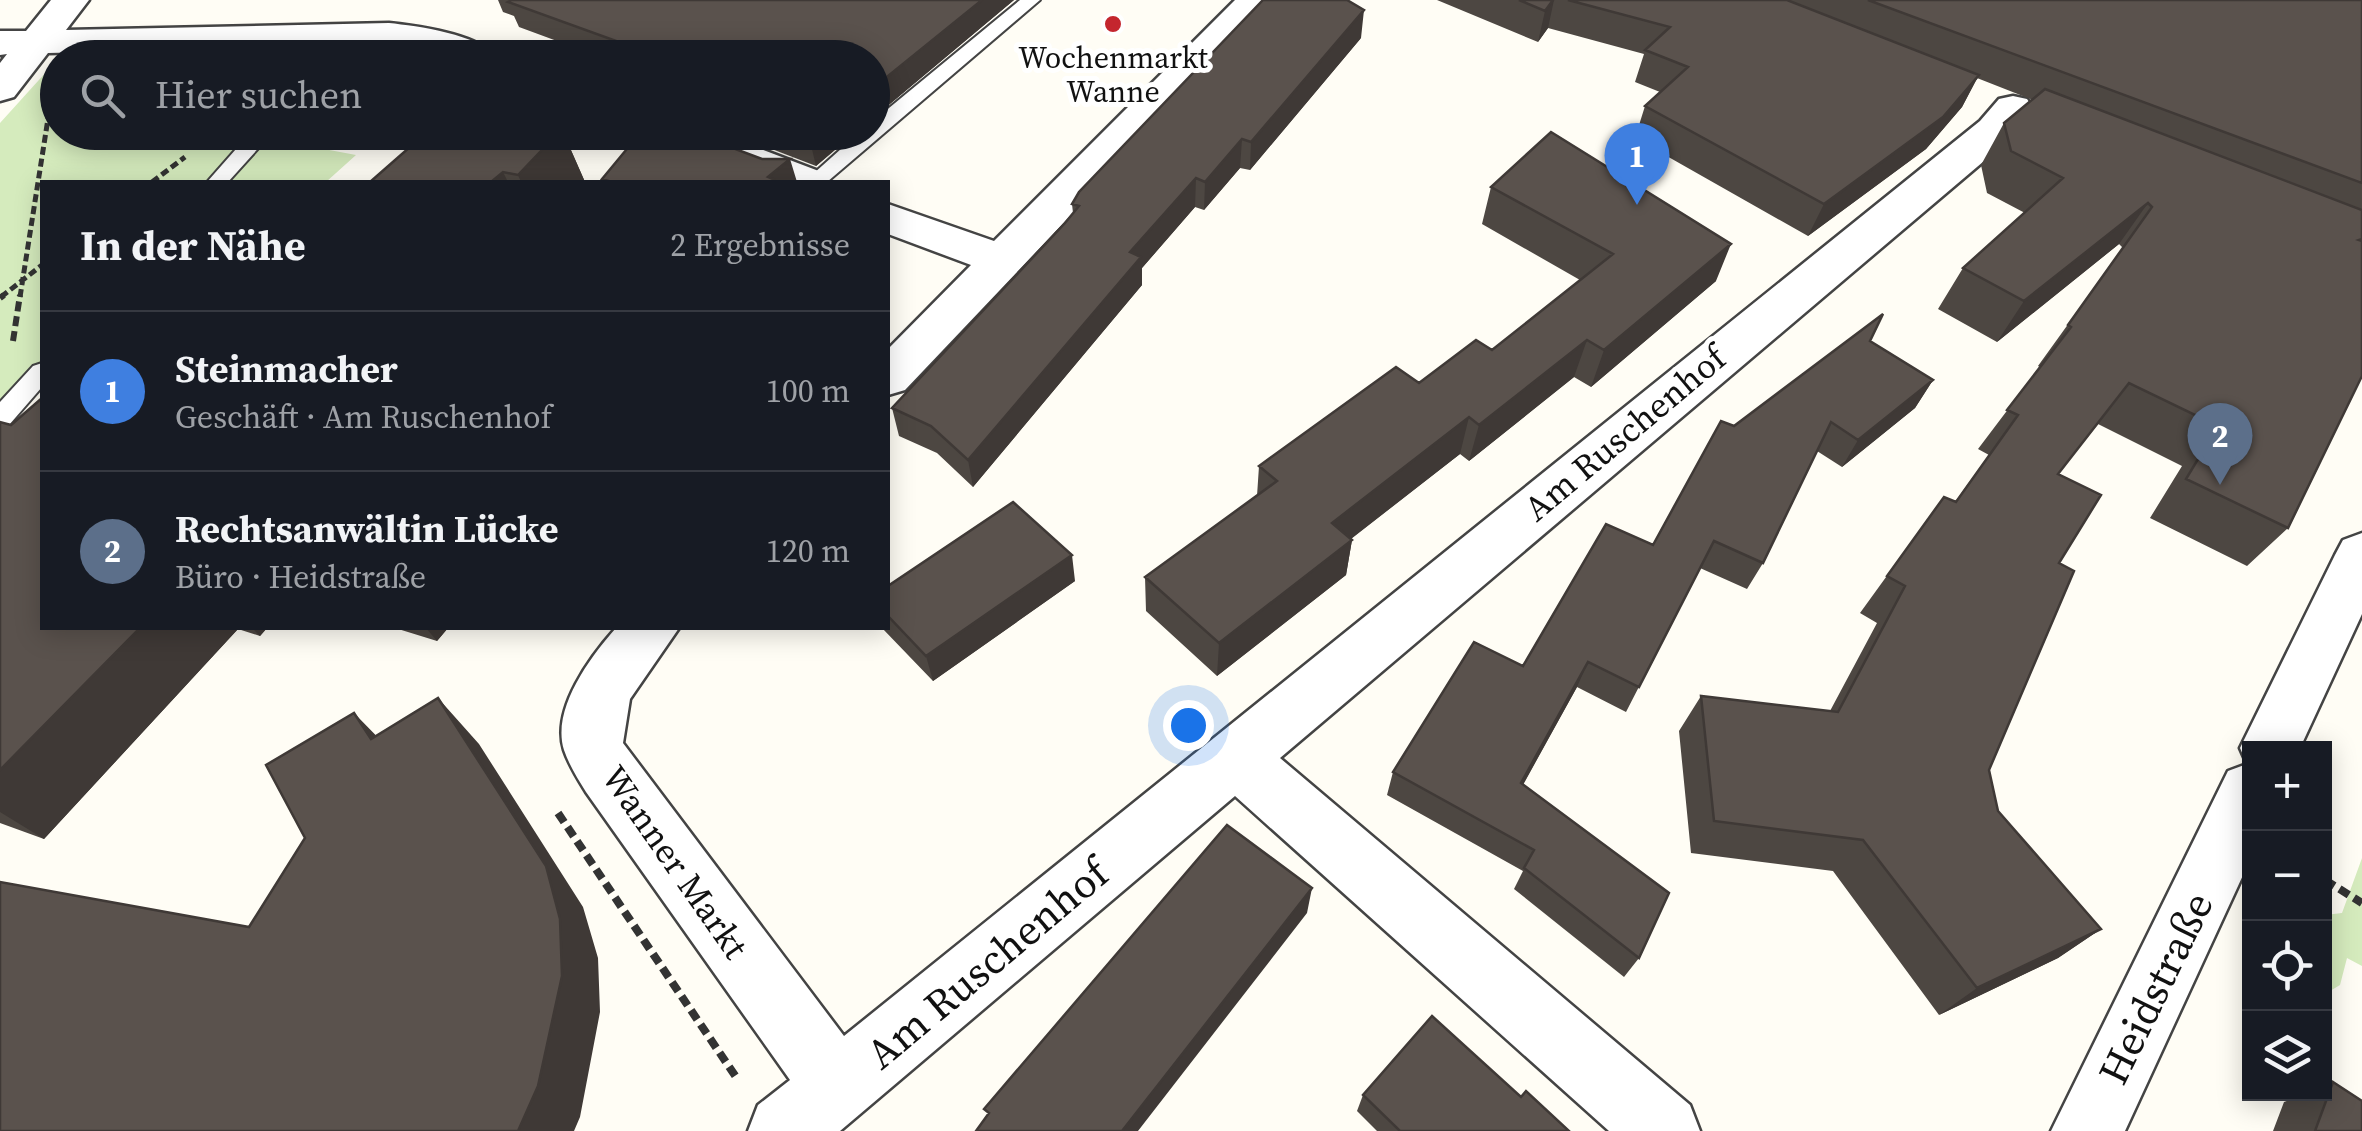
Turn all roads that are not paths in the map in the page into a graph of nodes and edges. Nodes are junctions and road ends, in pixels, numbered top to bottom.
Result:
1 (70, 0) edge
2 (1031, 0) edge
3 (1256, 0) edge
4 (41, 40) edge
5 (406, 40) edge
6 (432, 40) edge
7 (40, 41) joint
8 (0, 43) edge
9 (0, 89) edge
10 (2012, 108) dead end
11 (890, 117) edge
12 (246, 150) edge
13 (725, 150) edge
14 (850, 150) edge
15 (219, 180) edge
16 (806, 180) edge
17 (813, 180) edge
18 (890, 219) edge
19 (1000, 260) junction
20 (890, 376) edge
21 (35, 380) edge
22 (0, 418) edge
23 (2362, 554) edge
24 (649, 630) edge
25 (2273, 741) edge
26 (1236, 757) junction
27 (2242, 808) edge
28 (838, 1086) junction
29 (784, 1131) edge
30 (1664, 1131) edge
31 (2087, 1131) edge

1 - 4 street
2 - 11 lane
3 - 19 street
5 - 6 street
7 - 8 street
7 - 9 street
10 - 26 street, Am Ruschenhof
12 - 15 lane
13 - 16 street
14 - 17 lane
18 - 19 street
19 - 20 street
21 - 22 lane
23 - 25 street
24 - 28 street, Wanner Markt
26 - 28 street, Am Ruschenhof
26 - 30 street
27 - 31 street, Heidstraße
28 - 29 street, Am Ruschenhof

